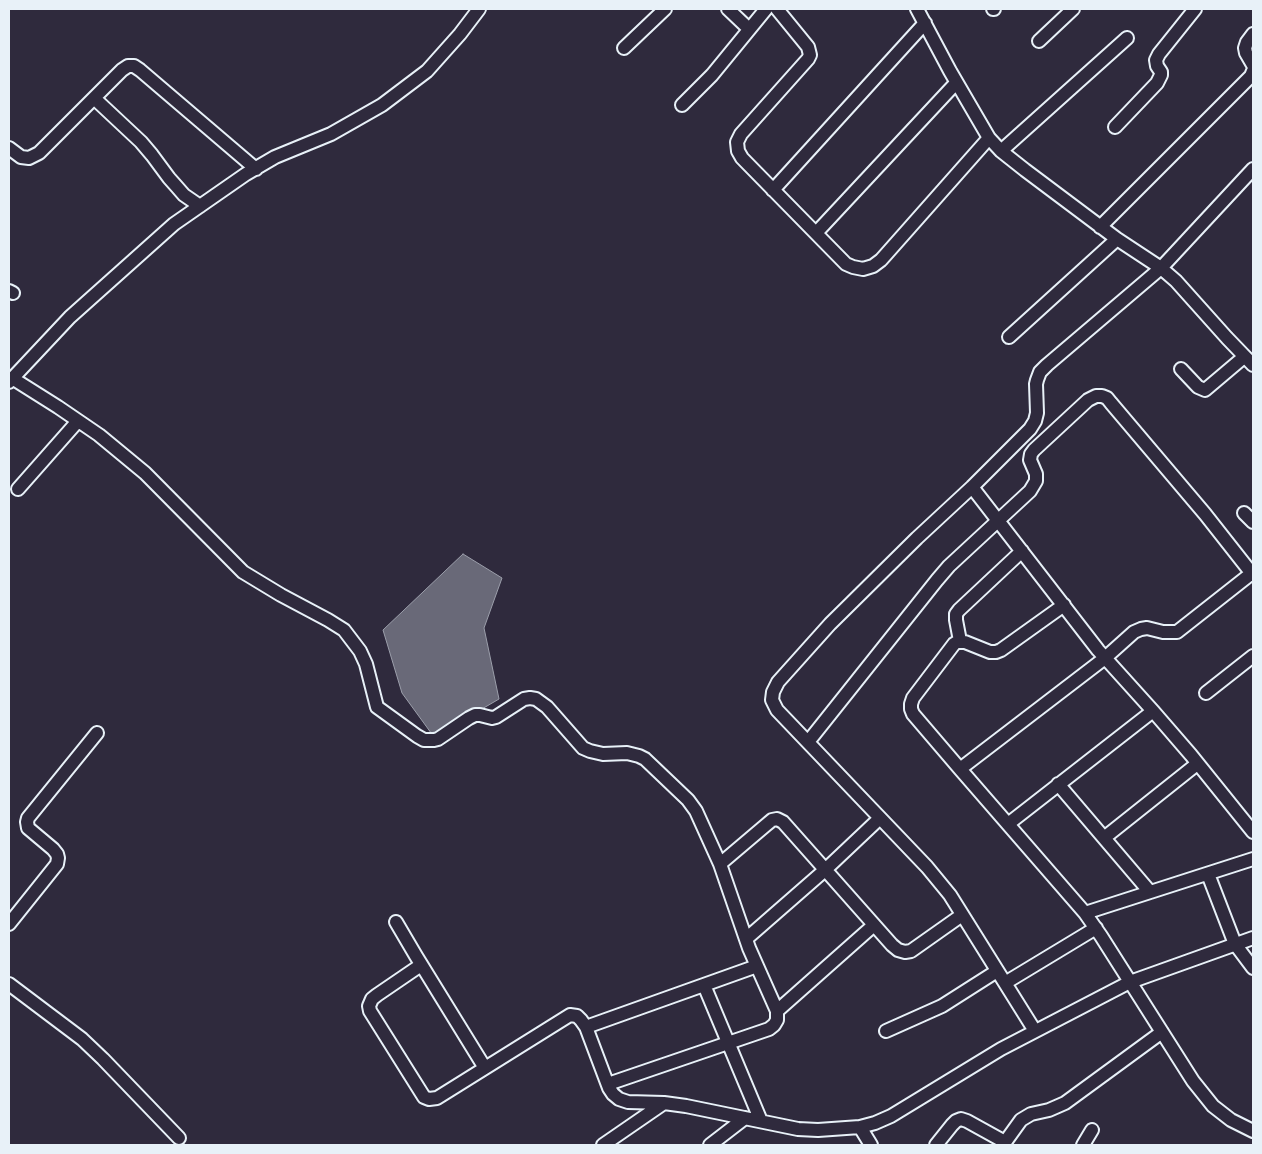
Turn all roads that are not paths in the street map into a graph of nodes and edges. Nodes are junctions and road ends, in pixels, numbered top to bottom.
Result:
1 (479, 9) edge
2 (665, 9) edge
3 (728, 9) edge
4 (766, 9) edge
5 (777, 9) edge
6 (917, 9) edge
7 (1073, 9) edge
8 (1195, 9) edge
9 (925, 23) junction
10 (749, 29) junction
11 (1253, 34) edge
12 (1127, 38) dead end
13 (1039, 41) dead end
14 (624, 48) dead end
15 (1253, 65) edge
16 (1253, 71) edge
17 (956, 83) junction
18 (94, 98) junction
19 (682, 105) dead end
20 (1115, 127) dead end
21 (989, 138) junction
22 (9, 148) edge
23 (1001, 151) junction
24 (256, 169) junction
25 (1253, 169) edge
26 (773, 190) junction
27 (200, 206) junction
28 (1100, 226) junction
29 (816, 233) junction
30 (1117, 239) junction
31 (1161, 268) junction
32 (1009, 337) dead end
33 (1249, 361) edge
34 (1181, 369) dead end
35 (10, 380) edge
36 (78, 421) junction
37 (972, 487) junction
38 (18, 488) dead end
39 (998, 520) junction
40 (1022, 552) junction
41 (1253, 574) edge
42 (1064, 605) junction
43 (960, 641) junction
44 (1253, 656) edge
45 (1105, 658) junction
46 (1206, 693) dead end
47 (1153, 711) junction
48 (97, 733) dead end
49 (808, 742) junction
50 (1197, 764) junction
51 (960, 769) junction
52 (1058, 784) junction
53 (880, 818) junction
54 (1008, 824) junction
55 (1253, 832) edge
56 (1104, 838) junction
57 (1253, 859) edge
58 (720, 864) junction
59 (825, 870) junction
60 (1208, 874) junction
61 (1150, 892) junction
62 (1085, 914) junction
63 (962, 915) junction
64 (396, 922) dead end
65 (9, 924) edge
66 (874, 925) junction
67 (1096, 928) junction
68 (1253, 938) edge
69 (746, 939) junction
70 (1235, 944) junction
71 (421, 965) junction
72 (757, 966) junction
73 (1253, 968) edge
74 (997, 971) junction
75 (1130, 982) junction
76 (1004, 983) junction
77 (9, 984) edge
78 (704, 985) junction
79 (777, 1011) junction
80 (586, 1027) junction
81 (1035, 1031) junction
82 (886, 1032) dead end
83 (1162, 1032) junction
84 (728, 1042) junction
85 (485, 1068) junction
86 (608, 1084) junction
87 (664, 1103) junction
88 (745, 1118) junction
89 (761, 1121) junction
90 (860, 1127) junction
91 (1092, 1130) dead end
92 (1253, 1132) edge
93 (179, 1138) dead end
94 (1004, 1144) edge
95 (603, 1145) edge
96 (710, 1145) edge
97 (871, 1145) edge
98 (936, 1145) edge
99 (1083, 1145) edge

1 - 24 street
2 - 14 street
3 - 10 street
4 - 10 street
5 - 26 street
6 - 9 street
7 - 13 street
8 - 20 street
9 - 17 street
9 - 26 street
10 - 19 street
11 - 15 street
12 - 23 street
16 - 28 street
17 - 21 street
17 - 29 street
18 - 22 street
18 - 24 street
18 - 27 street
21 - 23 street
21 - 29 street
23 - 28 street
24 - 27 street
25 - 31 street
26 - 29 street
27 - 35 street
28 - 30 street
30 - 31 street
30 - 32 street
31 - 33 street
31 - 37 street
33 - 34 street
35 - 36 street
36 - 38 street
36 - 58 street
37 - 39 street
37 - 49 street
39 - 40 street
39 - 41 street
39 - 49 street
40 - 42 street
40 - 43 street
41 - 45 street
42 - 43 street
42 - 45 street
43 - 51 street
44 - 46 street
45 - 47 street
45 - 51 street
47 - 50 street
47 - 52 street
48 - 65 street
49 - 53 street
50 - 55 street
50 - 56 street
51 - 54 street
52 - 54 street
52 - 56 street
53 - 59 street
53 - 63 street
54 - 62 street
56 - 61 street
57 - 60 street
58 - 59 street
58 - 69 street
59 - 66 street
59 - 69 street
60 - 61 street
60 - 70 street
61 - 62 street
62 - 67 street
63 - 66 street
63 - 74 street
64 - 71 street
66 - 79 street
67 - 75 street
67 - 76 street
68 - 70 street
69 - 72 street
70 - 73 street
70 - 75 street
71 - 85 street
71 - 85 street
72 - 78 street
72 - 79 street
74 - 76 street
74 - 82 street
75 - 81 street
75 - 83 street
76 - 81 street
77 - 93 street
78 - 80 street
78 - 84 street
79 - 84 street
80 - 85 street
80 - 86 street
81 - 90 street
83 - 92 street
83 - 94 street
84 - 86 street
84 - 89 street
86 - 87 street
87 - 88 street
87 - 95 street
88 - 89 street
88 - 96 street
89 - 90 street
90 - 97 street
91 - 99 street
94 - 98 street

